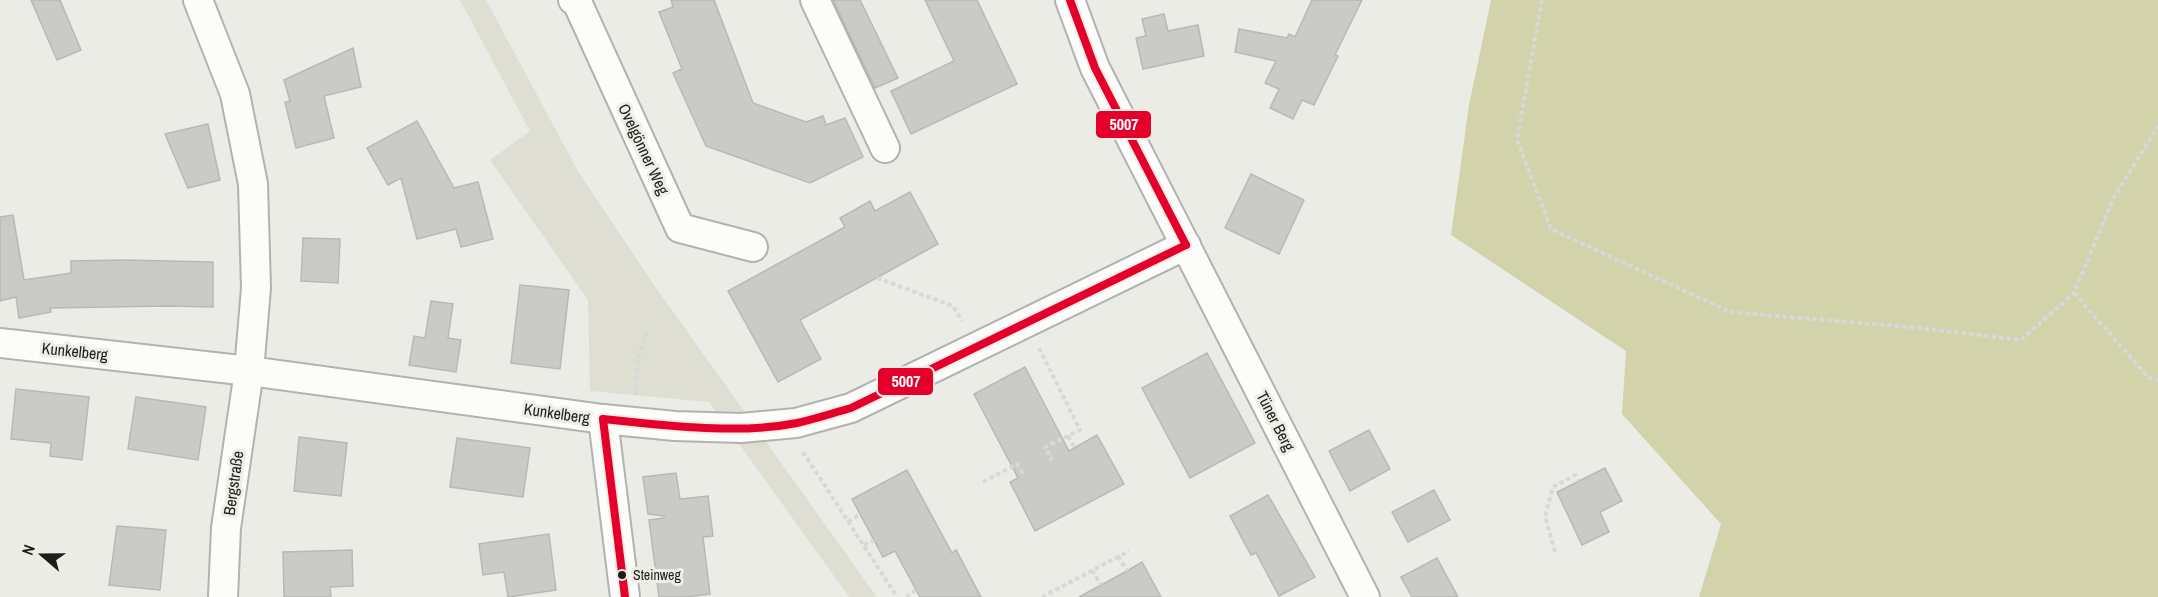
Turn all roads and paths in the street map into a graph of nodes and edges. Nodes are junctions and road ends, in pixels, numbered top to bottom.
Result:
1 (198, 0) edge
2 (815, 0) edge
3 (1070, 0) edge
4 (1542, 0) edge
5 (578, 1) edge
6 (2158, 126) edge
7 (885, 148) dead end
8 (1186, 245) junction
9 (753, 247) dead end
10 (877, 278) dead end
11 (2074, 293) junction
12 (1027, 323) junction
13 (647, 329) dead end
14 (0, 343) edge
15 (977, 348) junction
16 (249, 370) junction
17 (2158, 380) edge
18 (603, 419) junction
19 (635, 422) junction
20 (785, 424) junction
21 (1068, 436) junction
22 (1074, 448) dead end
23 (1052, 460) dead end
24 (1024, 475) dead end
25 (1579, 481) dead end
26 (983, 482) dead end
27 (860, 514) dead end
28 (848, 522) junction
29 (874, 540) dead end
30 (864, 545) junction
31 (1129, 551) dead end
32 (1555, 552) dead end
33 (1118, 556) junction
34 (1092, 570) junction
35 (1127, 571) dead end
36 (1101, 585) dead end
37 (916, 590) dead end
38 (223, 597) edge
39 (625, 597) edge
40 (897, 597) edge
41 (906, 597) edge
42 (1043, 597) edge
43 (1365, 597) edge

1 - 16 street, Bergstraße
2 - 7 street
3 - 8 street
4 - 11 path
5 - 9 street, Ovelgönner Weg
6 - 11 path
8 - 12 street, Kunkelberg
8 - 43 street, Tüner Berg
10 - 15 path
11 - 17 path
12 - 15 street, Kunkelberg
12 - 21 path
13 - 19 path
14 - 16 street, Kunkelberg
15 - 20 street, Kunkelberg
16 - 18 street, Kunkelberg
16 - 38 street, Bergstraße
18 - 19 street, Kunkelberg
18 - 39 street
19 - 20 street, Kunkelberg
20 - 28 path
21 - 22 path
21 - 23 path
24 - 26 path
25 - 32 path
27 - 28 path
28 - 30 path
29 - 30 path
30 - 40 path
31 - 33 path
33 - 34 path
33 - 35 path
34 - 36 path
34 - 42 path
37 - 41 path

